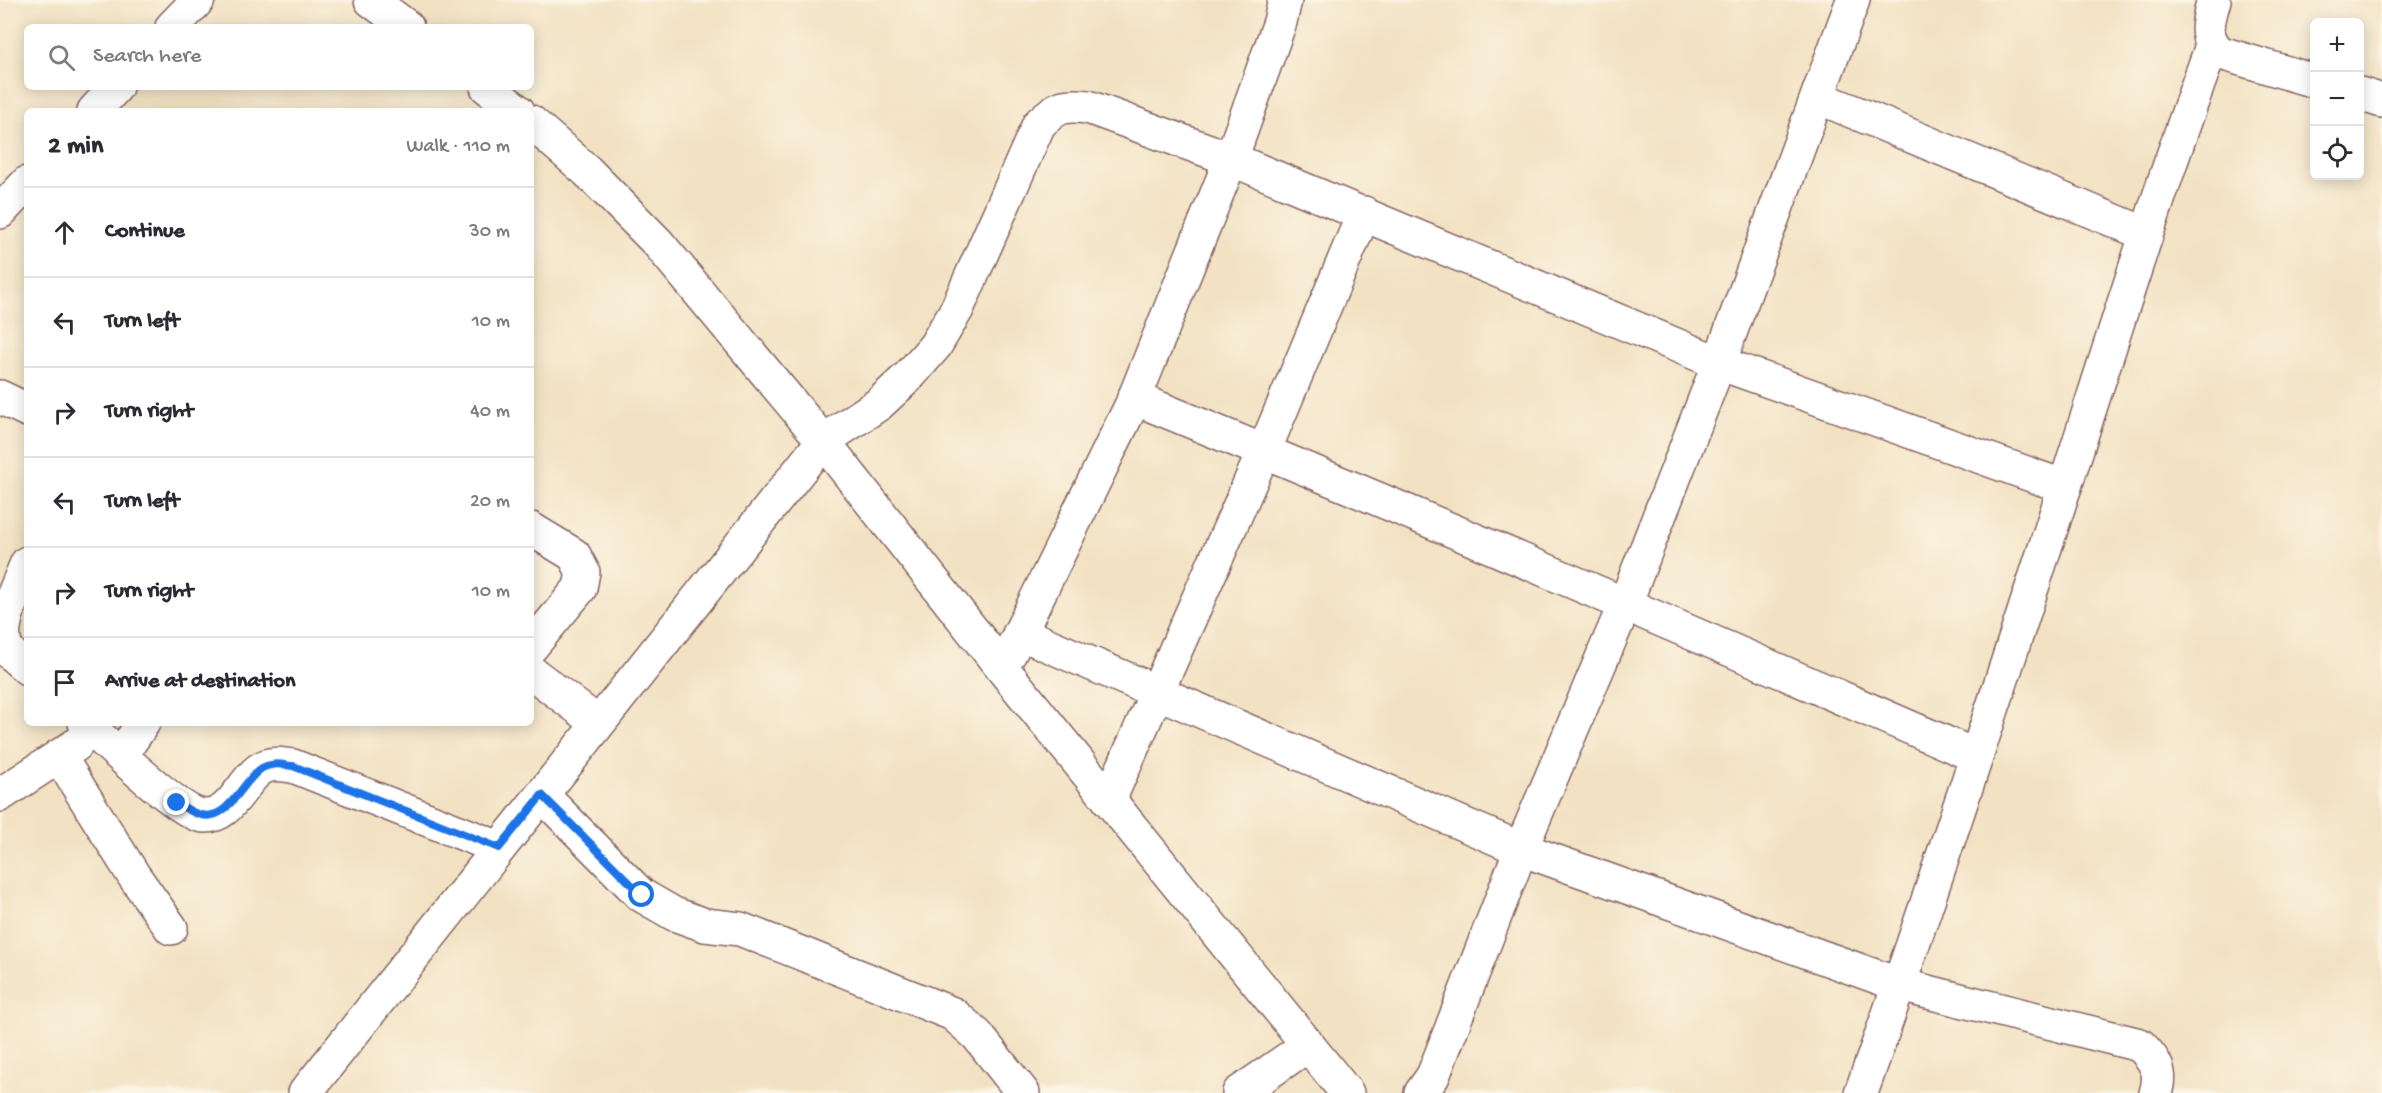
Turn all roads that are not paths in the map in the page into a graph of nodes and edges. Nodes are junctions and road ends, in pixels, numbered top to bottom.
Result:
1 (198, 0) edge
2 (371, 0) edge
3 (1285, 0) edge
4 (1853, 0) edge
5 (2214, 0) edge
6 (175, 24) edge
7 (403, 24) edge
8 (2212, 46) junction
9 (2310, 80) edge
10 (113, 90) edge
11 (491, 90) edge
12 (2364, 95) edge
13 (1818, 97) junction
14 (2382, 101) edge
15 (97, 108) edge
16 (514, 108) edge
17 (534, 125) edge
18 (1232, 159) junction
19 (24, 186) edge
20 (0, 212) edge
21 (1364, 213) junction
22 (2146, 234) junction
23 (1719, 363) junction
24 (0, 398) edge
25 (1134, 399) junction
26 (24, 409) edge
27 (823, 441) junction
28 (1264, 451) junction
29 (2065, 487) junction
30 (534, 531) edge
31 (24, 571) edge
32 (1625, 604) junction
33 (1020, 633) junction
34 (534, 643) edge
35 (24, 665) edge
36 (1002, 668) junction
37 (534, 674) edge
38 (1156, 692) junction
39 (598, 723) junction
40 (142, 726) edge
41 (90, 728) edge
42 (121, 755) junction
43 (59, 756) junction
44 (1976, 756) junction
45 (0, 795) edge
46 (542, 795) junction
47 (1109, 800) junction
48 (499, 848) junction
49 (1521, 849) junction
50 (171, 928) dead end
51 (1900, 985) junction
52 (1308, 1045) junction
53 (305, 1093) edge
54 (1023, 1093) edge
55 (1239, 1093) edge
56 (1347, 1093) edge
57 (1421, 1093) edge
58 (1861, 1093) edge
59 (2156, 1093) edge

1 - 6 street
2 - 7 street
3 - 18 street
4 - 13 street
5 - 8 street
8 - 9 street
8 - 22 street
10 - 15 street
11 - 16 street
12 - 14 street
13 - 22 street
13 - 23 street
17 - 27 street
18 - 21 street
18 - 25 street
18 - 27 street
19 - 20 street
21 - 23 street
21 - 28 street
22 - 29 street
23 - 29 street
23 - 32 street
24 - 26 street
25 - 28 street
25 - 33 street
27 - 36 street
27 - 39 street
28 - 32 street
28 - 38 street
29 - 44 street
30 - 34 street
31 - 35 street
32 - 44 street
32 - 49 street
33 - 36 street
33 - 38 street
36 - 47 street
37 - 39 street
38 - 47 street
38 - 49 street
39 - 46 street
40 - 42 street
41 - 42 street
41 - 43 street
42 - 48 street
43 - 45 street
43 - 50 street
44 - 51 street
46 - 48 street
46 - 54 street
47 - 52 street
48 - 53 street
49 - 51 street
49 - 57 street
51 - 58 street
51 - 59 street
52 - 55 street
52 - 56 street

